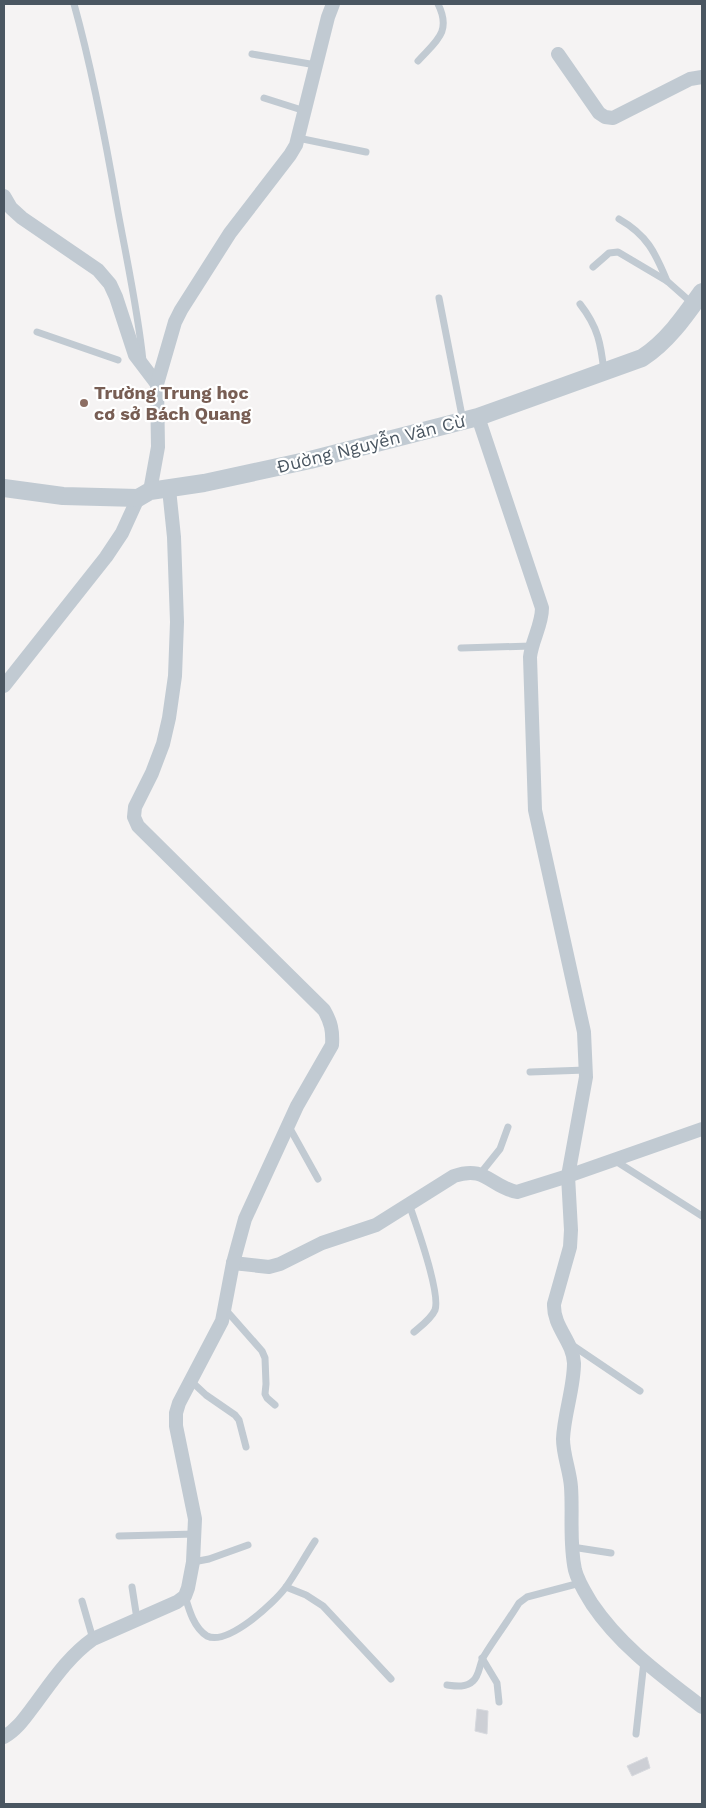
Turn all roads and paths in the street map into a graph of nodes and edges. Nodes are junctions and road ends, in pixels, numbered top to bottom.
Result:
1 (74, 4) edge
2 (333, 4) edge
3 (438, 4) edge
4 (252, 54) dead end
5 (558, 54) dead end
6 (418, 61) dead end
7 (316, 65) junction
8 (702, 77) edge
9 (264, 98) dead end
10 (305, 112) junction
11 (298, 138) junction
12 (366, 152) dead end
13 (4, 196) edge
14 (619, 219) dead end
15 (593, 267) dead end
16 (667, 281) junction
17 (438, 298) dead end
18 (698, 298) edge
19 (580, 304) dead end
20 (36, 332) dead end
21 (118, 360) dead end
22 (137, 364) junction
23 (604, 372) junction
24 (157, 384) junction
25 (471, 419) junction
26 (4, 481) edge
27 (4, 488) edge
28 (169, 489) junction
29 (30, 492) junction
30 (144, 494) junction
31 (531, 646) junction
32 (461, 648) dead end
33 (4, 686) edge
34 (586, 1070) junction
35 (530, 1072) dead end
36 (288, 1125) junction
37 (508, 1127) dead end
38 (702, 1128) edge
39 (614, 1160) junction
40 (480, 1174) junction
41 (568, 1176) junction
42 (318, 1179) dead end
43 (410, 1204) junction
44 (702, 1216) edge
45 (233, 1264) junction
46 (225, 1310) junction
47 (414, 1332) dead end
48 (568, 1343) junction
49 (191, 1381) junction
50 (640, 1391) dead end
51 (275, 1405) dead end
52 (246, 1447) dead end
53 (195, 1534) junction
54 (119, 1536) dead end
55 (315, 1541) dead end
56 (248, 1545) dead end
57 (571, 1547) junction
58 (611, 1552) dead end
59 (193, 1562) junction
60 (581, 1583) junction
61 (132, 1586) dead end
62 (286, 1587) junction
63 (185, 1596) junction
64 (82, 1601) dead end
65 (137, 1619) junction
66 (93, 1639) junction
67 (482, 1658) junction
68 (644, 1661) junction
69 (391, 1679) dead end
70 (447, 1684) dead end
71 (499, 1702) dead end
72 (702, 1707) edge
73 (636, 1734) dead end
74 (4, 1737) edge

1 - 22 lane
2 - 7 street
3 - 6 lane
4 - 7 lane
5 - 8 street
7 - 10 street
9 - 10 lane
10 - 11 street
11 - 12 lane
11 - 24 street
13 - 22 street
14 - 16 lane
15 - 16 lane
16 - 18 lane
17 - 25 lane
18 - 23 street, Đường Nguyễn Văn Cừ
19 - 23 lane
20 - 21 lane
22 - 24 street
23 - 25 street, Đường Nguyễn Văn Cừ
24 - 30 street
25 - 28 street, Đường Nguyễn Văn Cừ
25 - 31 street
26 - 29 lane
27 - 29 street, Đường Nguyễn Văn Cừ
28 - 30 street, Đường Nguyễn Văn Cừ
28 - 36 street
29 - 30 street, Đường Nguyễn Văn Cừ
30 - 33 street
31 - 32 lane
31 - 34 street
34 - 35 lane
34 - 41 street
36 - 42 lane
36 - 45 street
37 - 40 lane
38 - 39 street
39 - 41 street
39 - 44 lane
40 - 41 street
40 - 43 street
41 - 48 street
43 - 45 street
43 - 47 lane
45 - 46 street
46 - 49 street
46 - 51 lane
48 - 50 lane
48 - 57 street
49 - 52 lane
49 - 53 street
53 - 54 lane
53 - 59 street
55 - 62 lane
56 - 59 lane
57 - 58 lane
57 - 60 street
59 - 63 street
60 - 67 lane
60 - 68 street
61 - 65 lane
62 - 63 lane
62 - 69 lane
63 - 65 street
64 - 66 lane
65 - 66 street
66 - 74 street
67 - 70 lane
67 - 71 lane
68 - 72 street
68 - 73 lane

